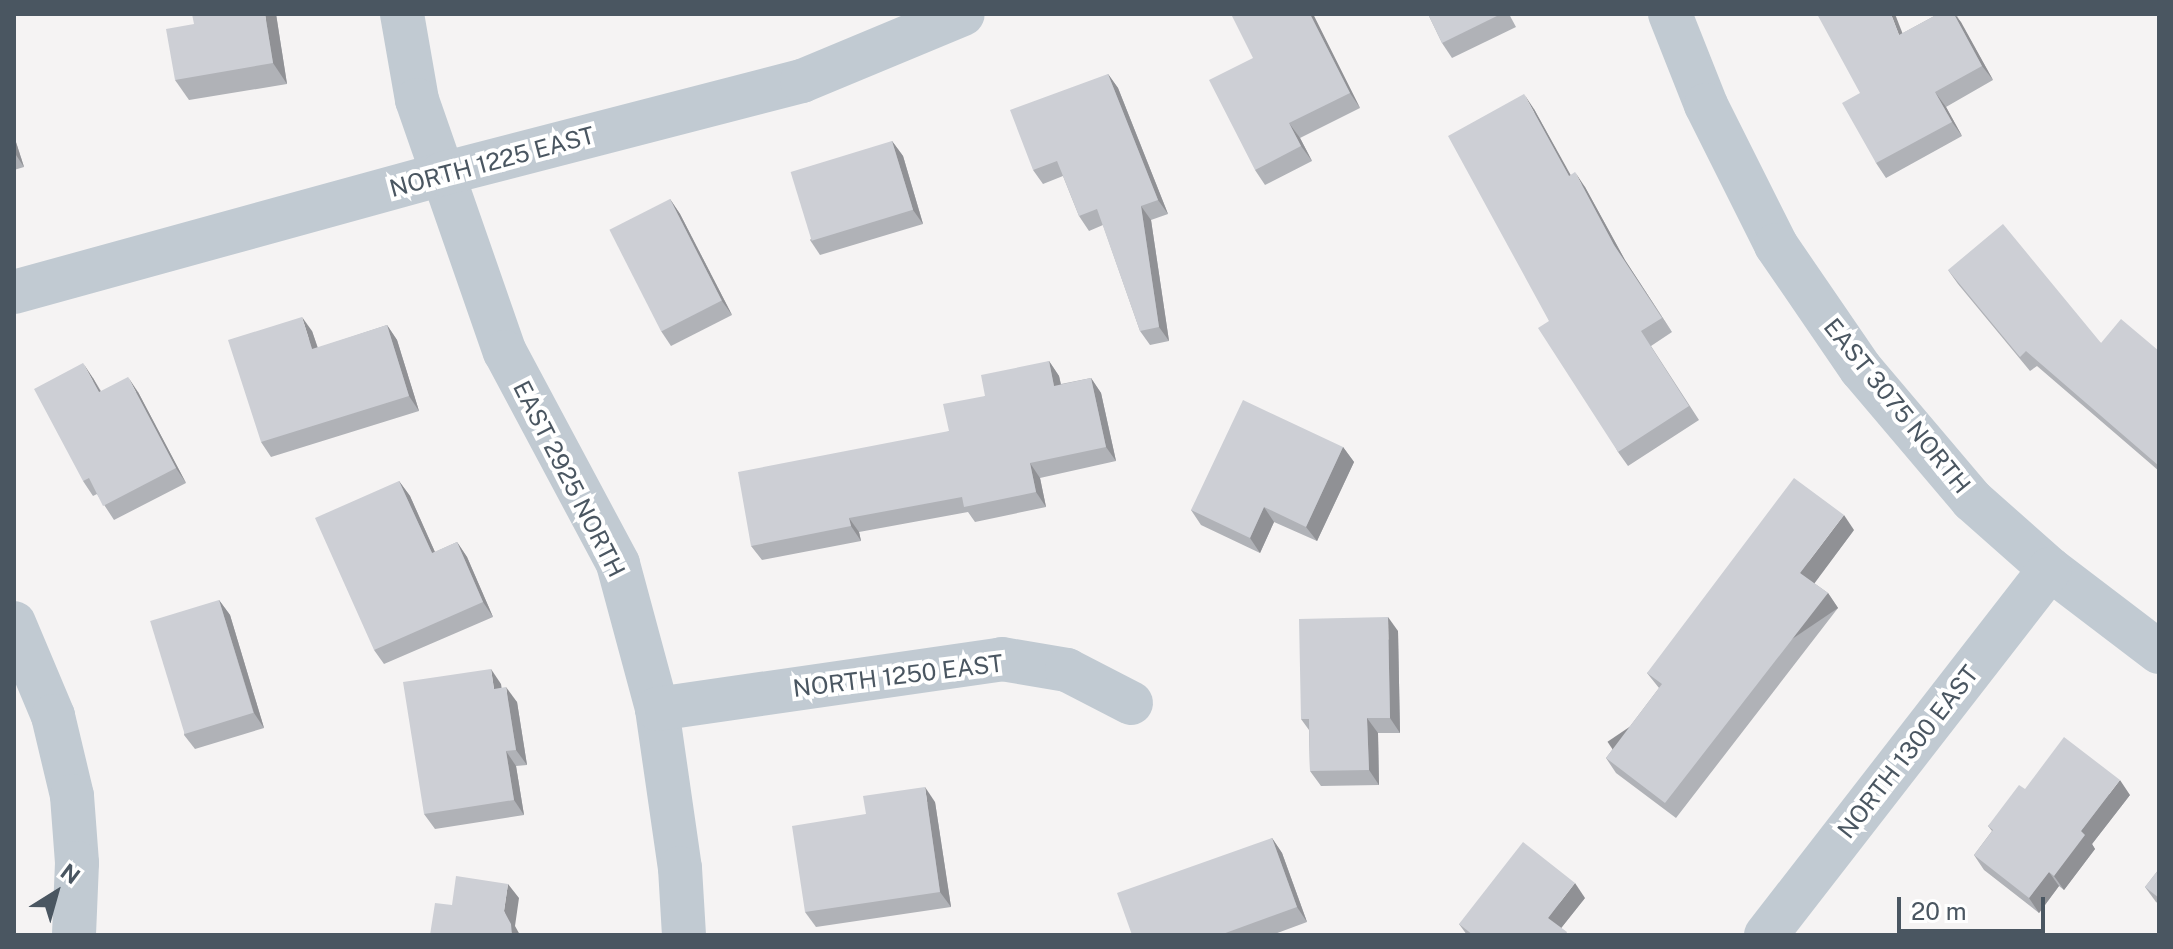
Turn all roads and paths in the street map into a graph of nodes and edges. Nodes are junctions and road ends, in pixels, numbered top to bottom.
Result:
1 (402, 14) edge
2 (963, 14) edge
3 (1670, 14) edge
4 (442, 174) junction
5 (14, 292) edge
6 (2050, 569) junction
7 (14, 623) edge
8 (2159, 652) edge
9 (1131, 703) dead end
10 (657, 709) junction
11 (74, 935) edge
12 (684, 935) edge
13 (1766, 935) edge

1 - 4 street, EAST 2925 NORTH
2 - 4 street, NORTH 1225 EAST
3 - 6 street, EAST 3075 NORTH
4 - 5 street, NORTH 1225 EAST
4 - 10 street, EAST 2925 NORTH
6 - 8 street, EAST 3075 NORTH
6 - 13 street, NORTH 1300 EAST
7 - 11 street
9 - 10 street, NORTH 1250 EAST
10 - 12 street, EAST 2925 NORTH

